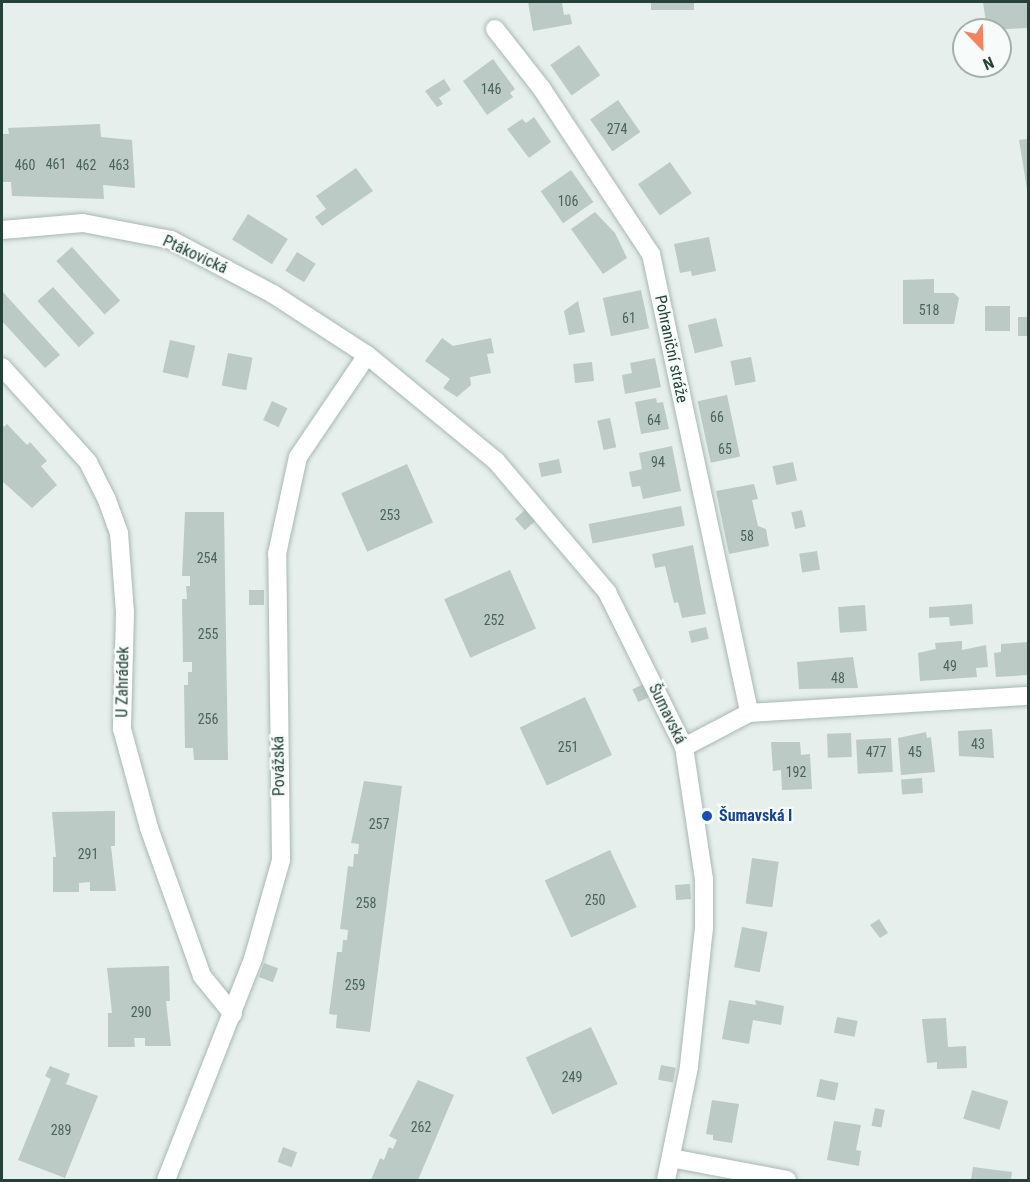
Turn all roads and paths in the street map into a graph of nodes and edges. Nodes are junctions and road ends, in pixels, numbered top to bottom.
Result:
1 (495, 28) dead end
2 (2, 230) edge
3 (367, 355) junction
4 (2, 368) edge
5 (1029, 696) edge
6 (749, 713) junction
7 (684, 747) junction
8 (233, 1014) junction
9 (671, 1158) junction
10 (166, 1180) edge
11 (666, 1180) edge
12 (787, 1180) edge

1 - 6 street, Pohraniční stráže
2 - 3 street, Ptákovická
3 - 7 street, Šumavská
3 - 8 street, Povážská
4 - 8 street, U Zahrádek
5 - 6 street
6 - 7 street
7 - 9 street, Šumavská
8 - 10 street, Povážská
9 - 11 street, Šumavská
9 - 12 street

